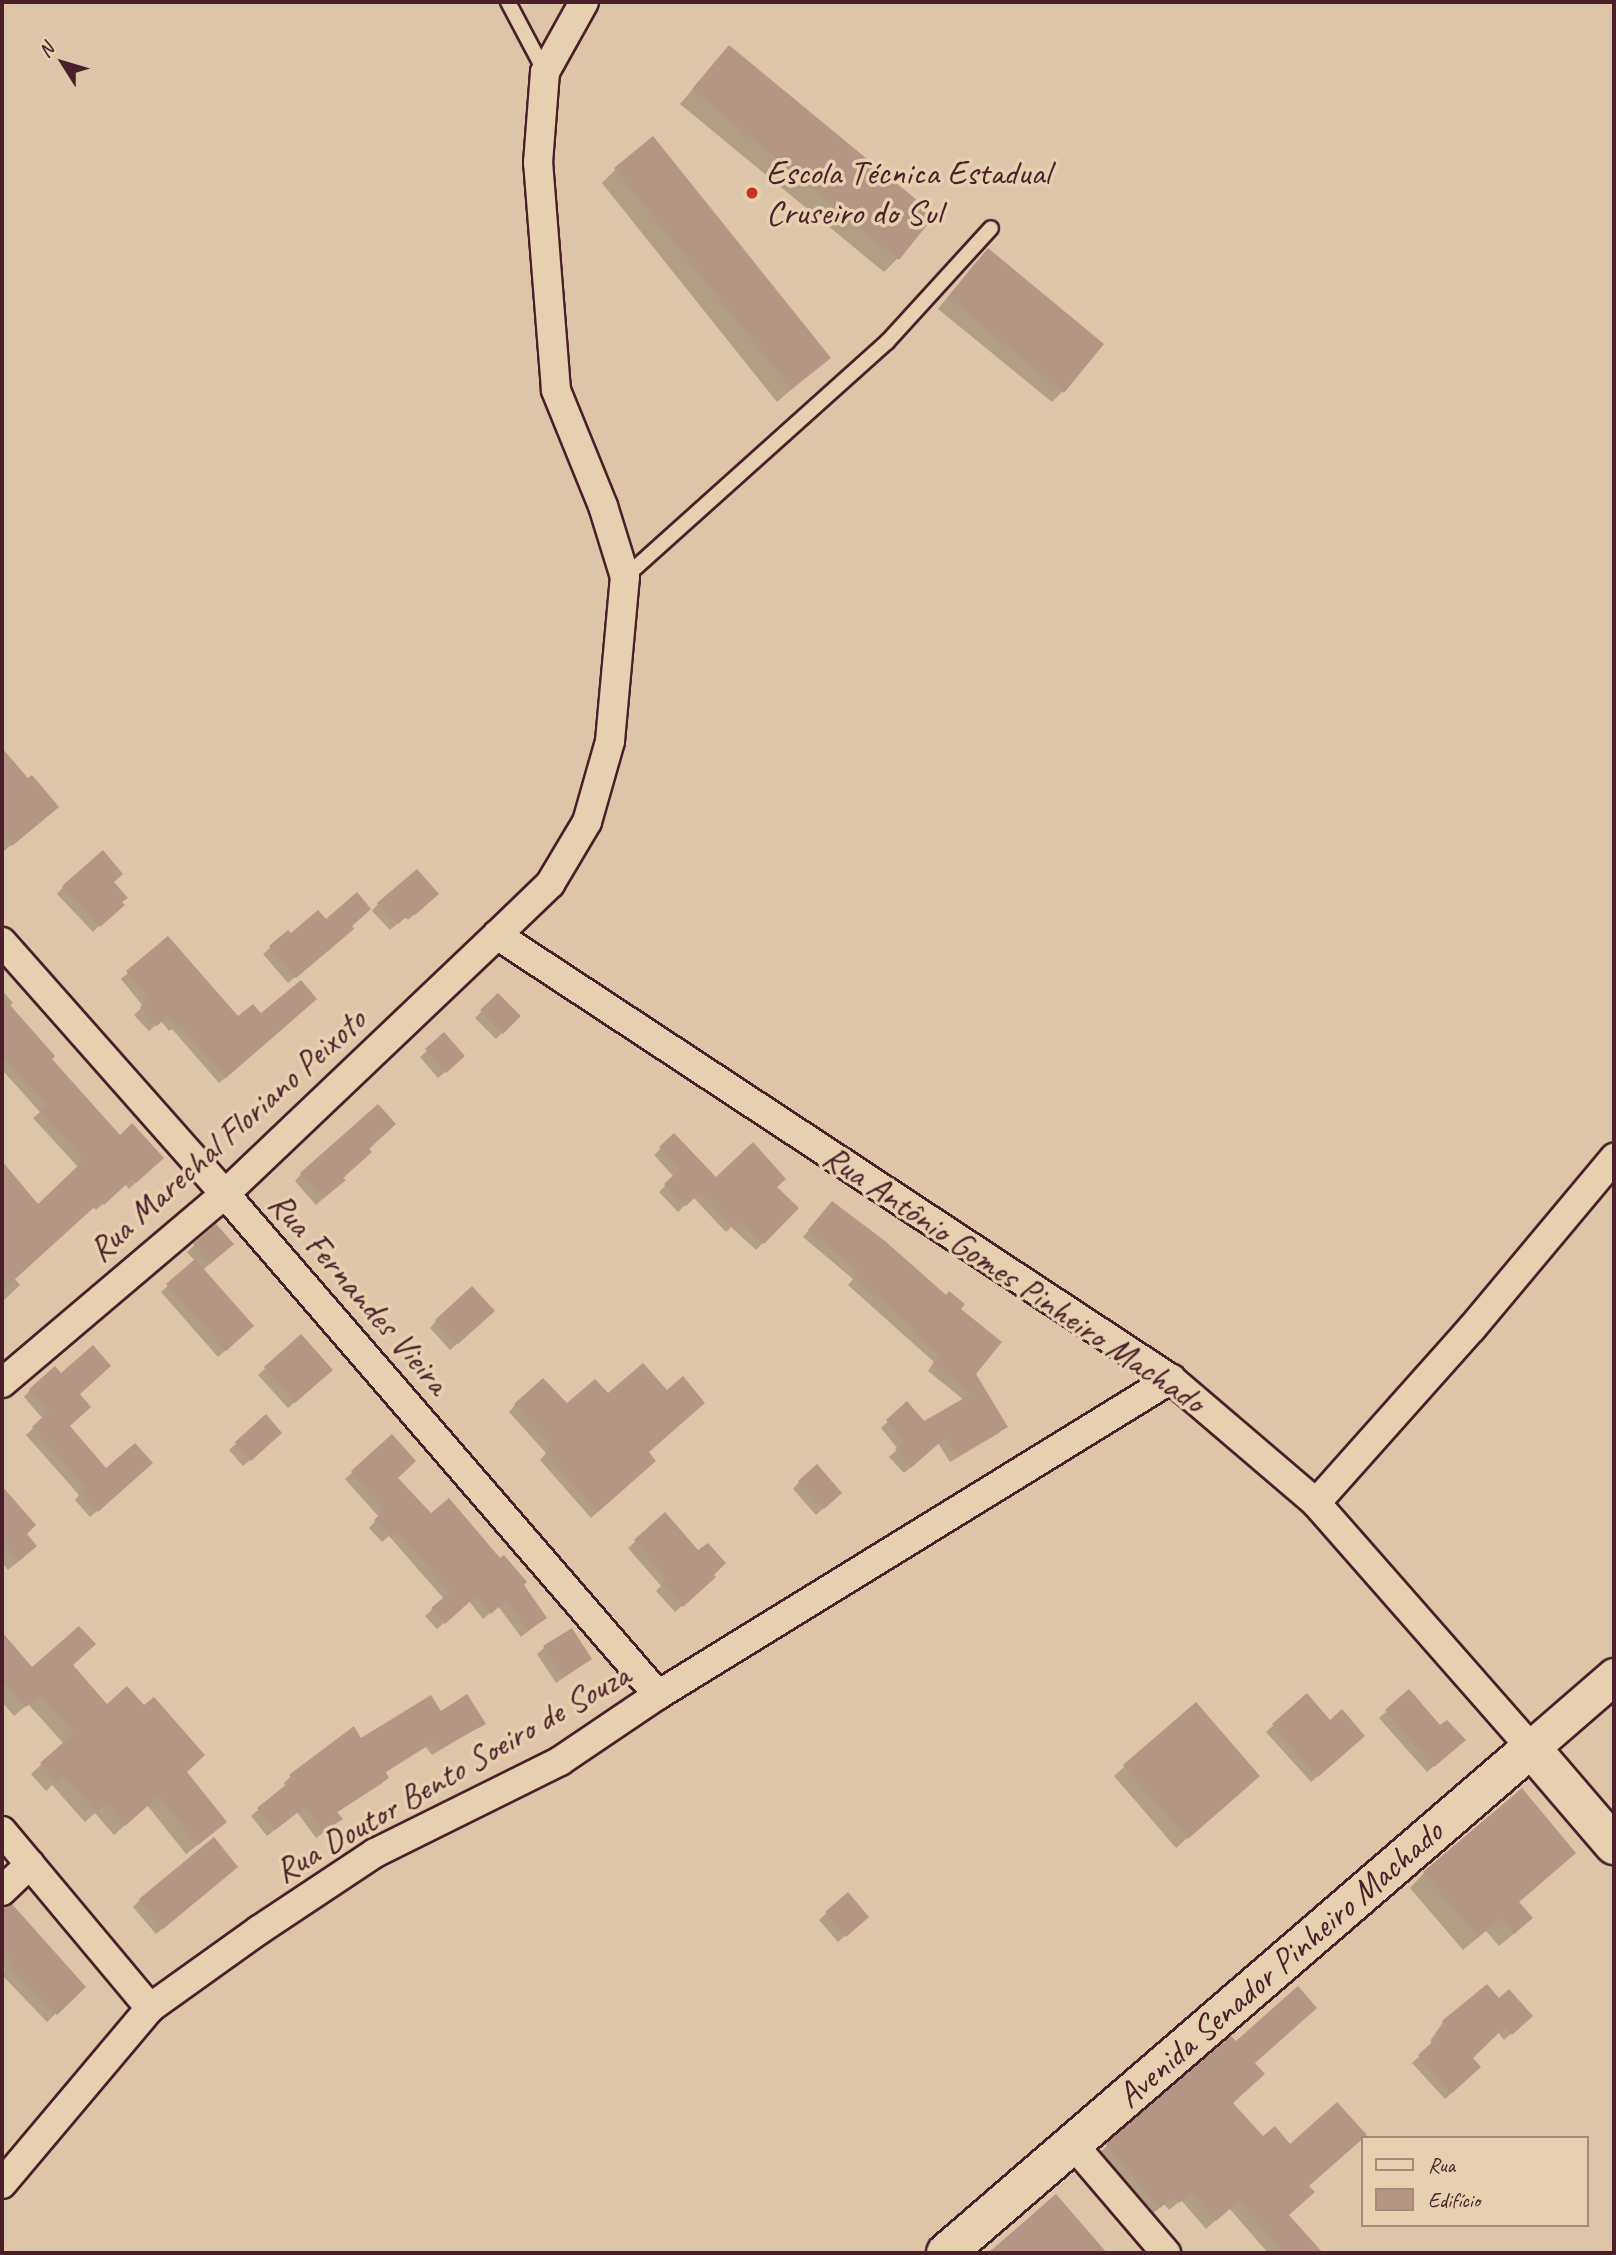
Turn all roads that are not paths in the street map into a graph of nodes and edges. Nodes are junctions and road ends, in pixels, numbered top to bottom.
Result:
1 (508, 2) edge
2 (584, 2) edge
3 (545, 72) junction
4 (991, 228) dead end
5 (625, 577) junction
6 (497, 935) junction
7 (2, 942) edge
8 (1614, 1158) edge
9 (225, 1194) junction
10 (1171, 1379) junction
11 (2, 1383) edge
12 (1316, 1503) junction
13 (1614, 1676) edge
14 (658, 1695) junction
15 (1531, 1748) junction
16 (2, 1831) edge
17 (1614, 1845) edge
18 (30, 1864) junction
19 (2, 1891) edge
20 (150, 2008) junction
21 (1072, 2143) junction
22 (2, 2184) edge
23 (946, 2253) edge
24 (1166, 2253) edge

1 - 3 lane
2 - 3 street
3 - 5 street
4 - 5 lane
5 - 6 street, Rua Marechal Floriano Peixoto
6 - 9 street, Rua Marechal Floriano Peixoto
6 - 10 street, Rua Antônio Gomes Pinheiro Machado
7 - 9 street, Rua Fernandes Vieira
8 - 12 street
9 - 11 street, Rua Marechal Floriano Peixoto
9 - 14 street, Rua Fernandes Vieira
10 - 12 street, Rua Antônio Gomes Pinheiro Machado
10 - 14 street, Rua Doutor Bento Soeiro de Souza
12 - 15 street, Rua Antônio Gomes Pinheiro Machado
13 - 15 street, Avenida Senador Pinheiro Machado
14 - 20 street, Rua Doutor Bento Soeiro de Souza
15 - 17 main road, Rua Antônio Gomes Pinheiro Machado
15 - 21 main road, Avenida Senador Pinheiro Machado
16 - 18 street
18 - 19 street
18 - 20 street
20 - 22 street, Rua Doutor Bento Soeiro de Souza
21 - 23 main road, Avenida Senador Pinheiro Machado
21 - 24 street

